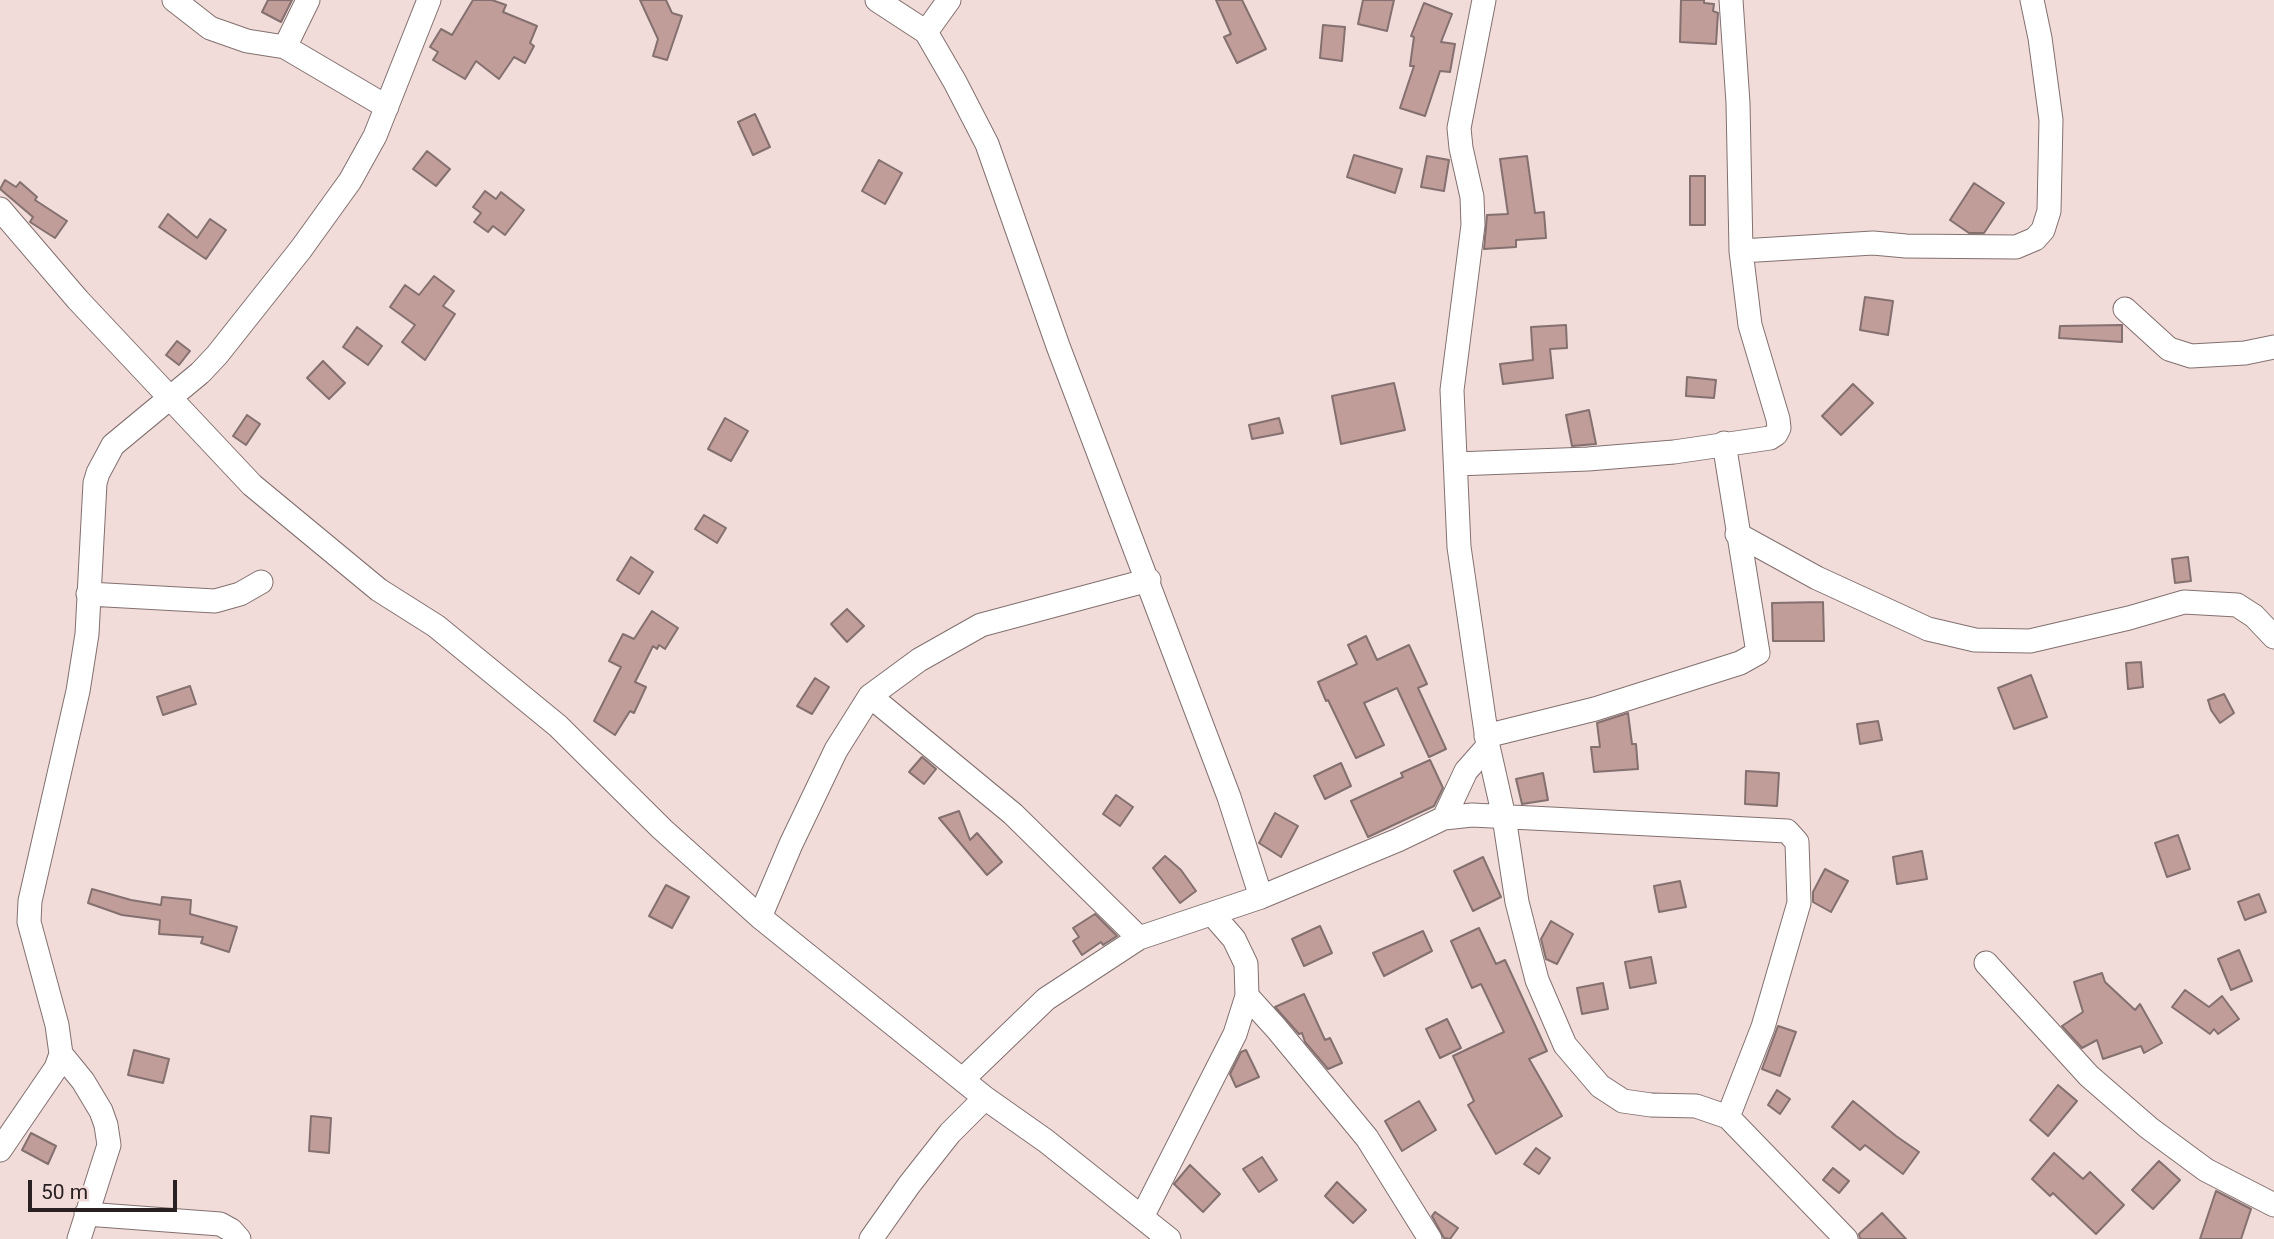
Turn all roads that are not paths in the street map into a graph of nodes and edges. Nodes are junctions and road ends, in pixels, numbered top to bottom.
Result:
1 (174, 0) edge
2 (308, 0) edge
3 (429, 0) edge
4 (877, 0) edge
5 (949, 0) edge
6 (1483, 0) edge
7 (1731, 0) edge
8 (2032, 0) edge
9 (926, 33) junction
10 (285, 47) junction
11 (387, 107) junction
12 (4, 220) edge
13 (1741, 251) junction
14 (2125, 309) dead end
15 (2274, 347) edge
16 (170, 397) junction
17 (1724, 443) junction
18 (1457, 464) junction
19 (1737, 534) junction
20 (1149, 580) junction
21 (261, 582) dead end
22 (88, 594) junction
23 (2274, 637) edge
24 (870, 696) junction
25 (1487, 741) junction
26 (1504, 817) junction
27 (1444, 818) junction
28 (1261, 897) junction
29 (1213, 915) junction
30 (760, 917) junction
31 (1139, 938) junction
32 (1986, 963) dead end
33 (1247, 996) junction
34 (61, 1054) junction
35 (963, 1079) junction
36 (985, 1098) junction
37 (1728, 1117) junction
38 (0, 1150) edge
39 (2274, 1205) edge
40 (86, 1214) junction
41 (1142, 1217) junction
42 (79, 1239) edge
43 (239, 1239) edge
44 (871, 1239) edge
45 (1169, 1239) edge
46 (1430, 1239) edge
47 (1846, 1239) edge

1 - 10 street
2 - 10 street
3 - 11 street
4 - 9 street
5 - 9 street
6 - 18 street
7 - 13 street
8 - 13 street
9 - 20 street
10 - 11 street
11 - 16 street
12 - 16 street
13 - 17 street
14 - 15 street
16 - 22 street
16 - 30 street
17 - 18 street
17 - 19 street
18 - 25 street
19 - 23 street
19 - 25 street
20 - 24 street
20 - 28 street
21 - 22 street
22 - 34 street
24 - 30 street
24 - 31 street
25 - 26 street
25 - 27 street
26 - 27 street
26 - 37 street
26 - 37 street
27 - 28 street
28 - 29 street
29 - 31 street
29 - 33 street
30 - 35 street
31 - 35 street
32 - 39 street
33 - 41 street
33 - 46 street
34 - 38 street
34 - 40 street
35 - 36 street
36 - 41 street
36 - 44 street
37 - 47 street
40 - 42 street
40 - 43 street
41 - 45 street

